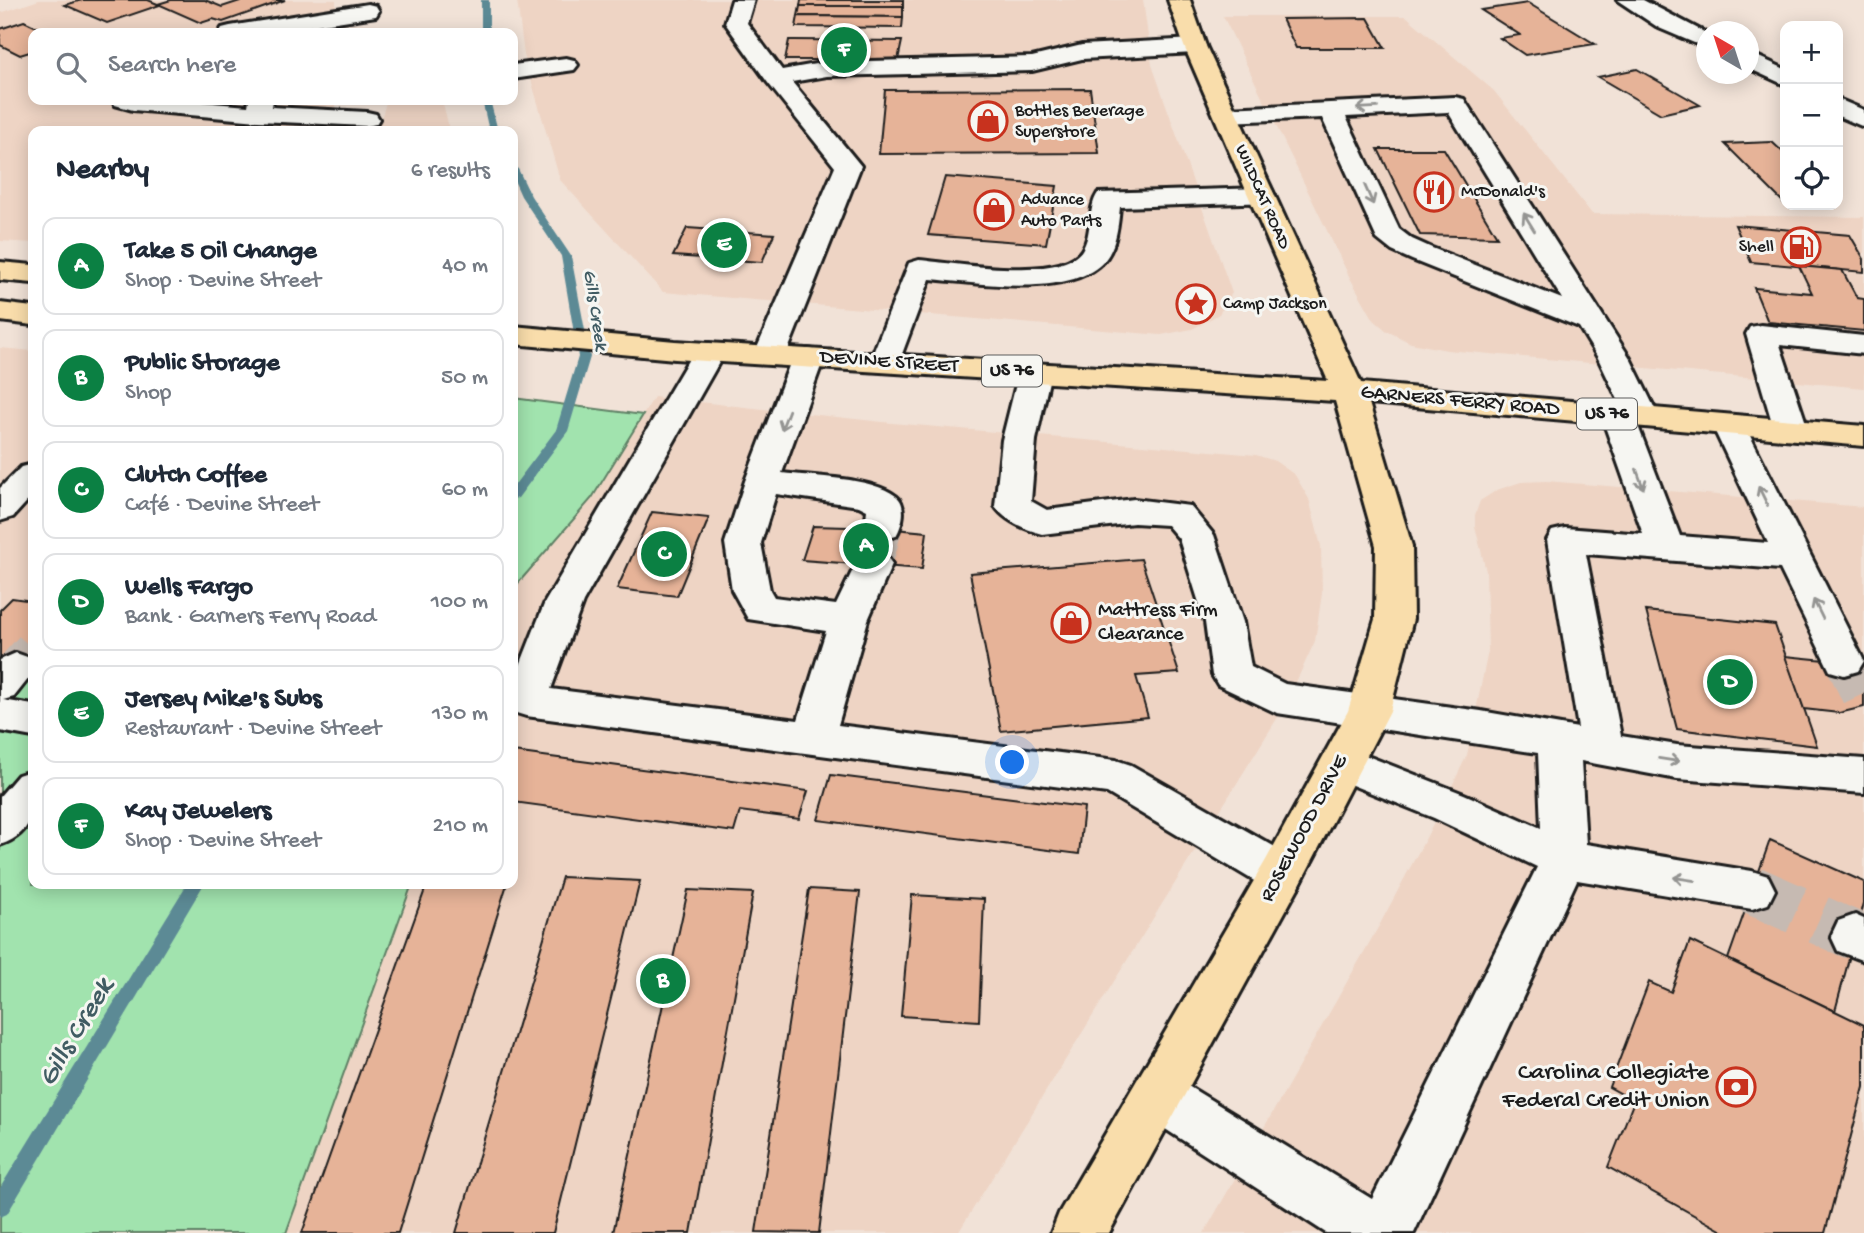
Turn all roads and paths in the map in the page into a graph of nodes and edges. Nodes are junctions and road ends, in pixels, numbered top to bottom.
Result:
1 (743, 0) edge
2 (1180, 0) edge
3 (1628, 0) edge
4 (368, 5) edge
5 (279, 28) edge
6 (370, 28) edge
7 (1696, 36) edge
8 (1195, 46) junction
9 (1759, 65) edge
10 (556, 66) dead end
11 (518, 71) edge
12 (1780, 76) edge
13 (776, 78) junction
14 (196, 105) edge
15 (259, 107) edge
16 (1843, 109) edge
17 (1331, 110) junction
18 (1226, 116) junction
19 (367, 117) edge
20 (1864, 120) edge
21 (1262, 196) junction
22 (1552, 258) junction
23 (0, 271) edge
24 (28, 274) edge
25 (1486, 279) junction
26 (0, 312) edge
27 (28, 315) edge
28 (1591, 321) junction
29 (518, 335) edge
30 (1864, 345) edge
31 (692, 351) junction
32 (770, 355) junction
33 (808, 358) junction
34 (885, 363) junction
35 (1035, 372) junction
36 (1349, 392) junction
37 (1630, 416) junction
38 (1729, 425) junction
39 (1791, 429) junction
40 (1864, 436) edge
41 (28, 480) edge
42 (762, 481) junction
43 (0, 509) edge
44 (884, 517) dead end
45 (1666, 548) junction
46 (1793, 557) junction
47 (873, 564) tunnel mouth
48 (849, 620) junction
49 (1844, 662) tunnel mouth
50 (1369, 711) junction
51 (0, 715) edge
52 (28, 719) edge
53 (813, 738) junction
54 (1559, 741) junction
55 (1602, 748) junction
56 (1342, 763) junction
57 (1864, 776) edge
58 (28, 793) edge
59 (0, 827) edge
60 (1564, 859) junction
61 (1282, 874) junction
62 (1752, 890) tunnel mouth
63 (1157, 1095) junction
64 (1079, 1233) edge
65 (1376, 1233) edge
66 (1385, 1233) edge

1 - 13 street
2 - 8 main road, WILDCAT ROAD
3 - 7 street
4 - 5 street
4 - 6 street
8 - 13 street
8 - 18 main road, WILDCAT ROAD
9 - 12 street
10 - 11 street
13 - 32 street
14 - 15 street
15 - 19 street
16 - 20 street
17 - 18 street
22 -> 17 street
17 -> 25 street
18 - 21 main road, WILDCAT ROAD
21 - 34 street
21 - 36 main road, WILDCAT ROAD
22 - 25 street
22 - 28 street
23 - 24 main road
25 - 28 street
26 - 27 main road
28 - 37 street
29 - 31 main road, DEVINE STREET / US 76
30 - 39 street
31 - 32 main road, DEVINE STREET / US 76
31 - 53 street
32 - 33 main road, DEVINE STREET / US 76
33 - 34 main road, DEVINE STREET / US 76
33 -> 42 street
34 - 35 main road, DEVINE STREET / US 76
35 - 36 main road, DEVINE STREET / US 76
35 - 50 street
36 - 37 main road, GARNERS FERRY ROAD / US 76
36 - 50 main road, ROSEWOOD DRIVE
37 - 38 main road, GARNERS FERRY ROAD / US 76
37 -> 45 street
38 - 39 main road, GARNERS FERRY ROAD / US 76
46 -> 38 street
39 - 40 main road, GARNERS FERRY ROAD / US 76
41 - 43 street
42 - 44 street
42 - 48 street
45 - 46 street
45 - 55 street
49 -> 46 street
47 - 48 street
48 - 53 street
50 - 54 street
50 - 56 main road, ROSEWOOD DRIVE
51 - 52 street
53 - 61 street
54 - 55 street
54 - 60 street
55 -> 57 street
56 - 60 street
56 - 61 main road, ROSEWOOD DRIVE
58 - 59 street
62 -> 60 street
60 - 66 street
61 - 63 main road, ROSEWOOD DRIVE
63 - 64 main road, ROSEWOOD DRIVE
63 - 65 street

